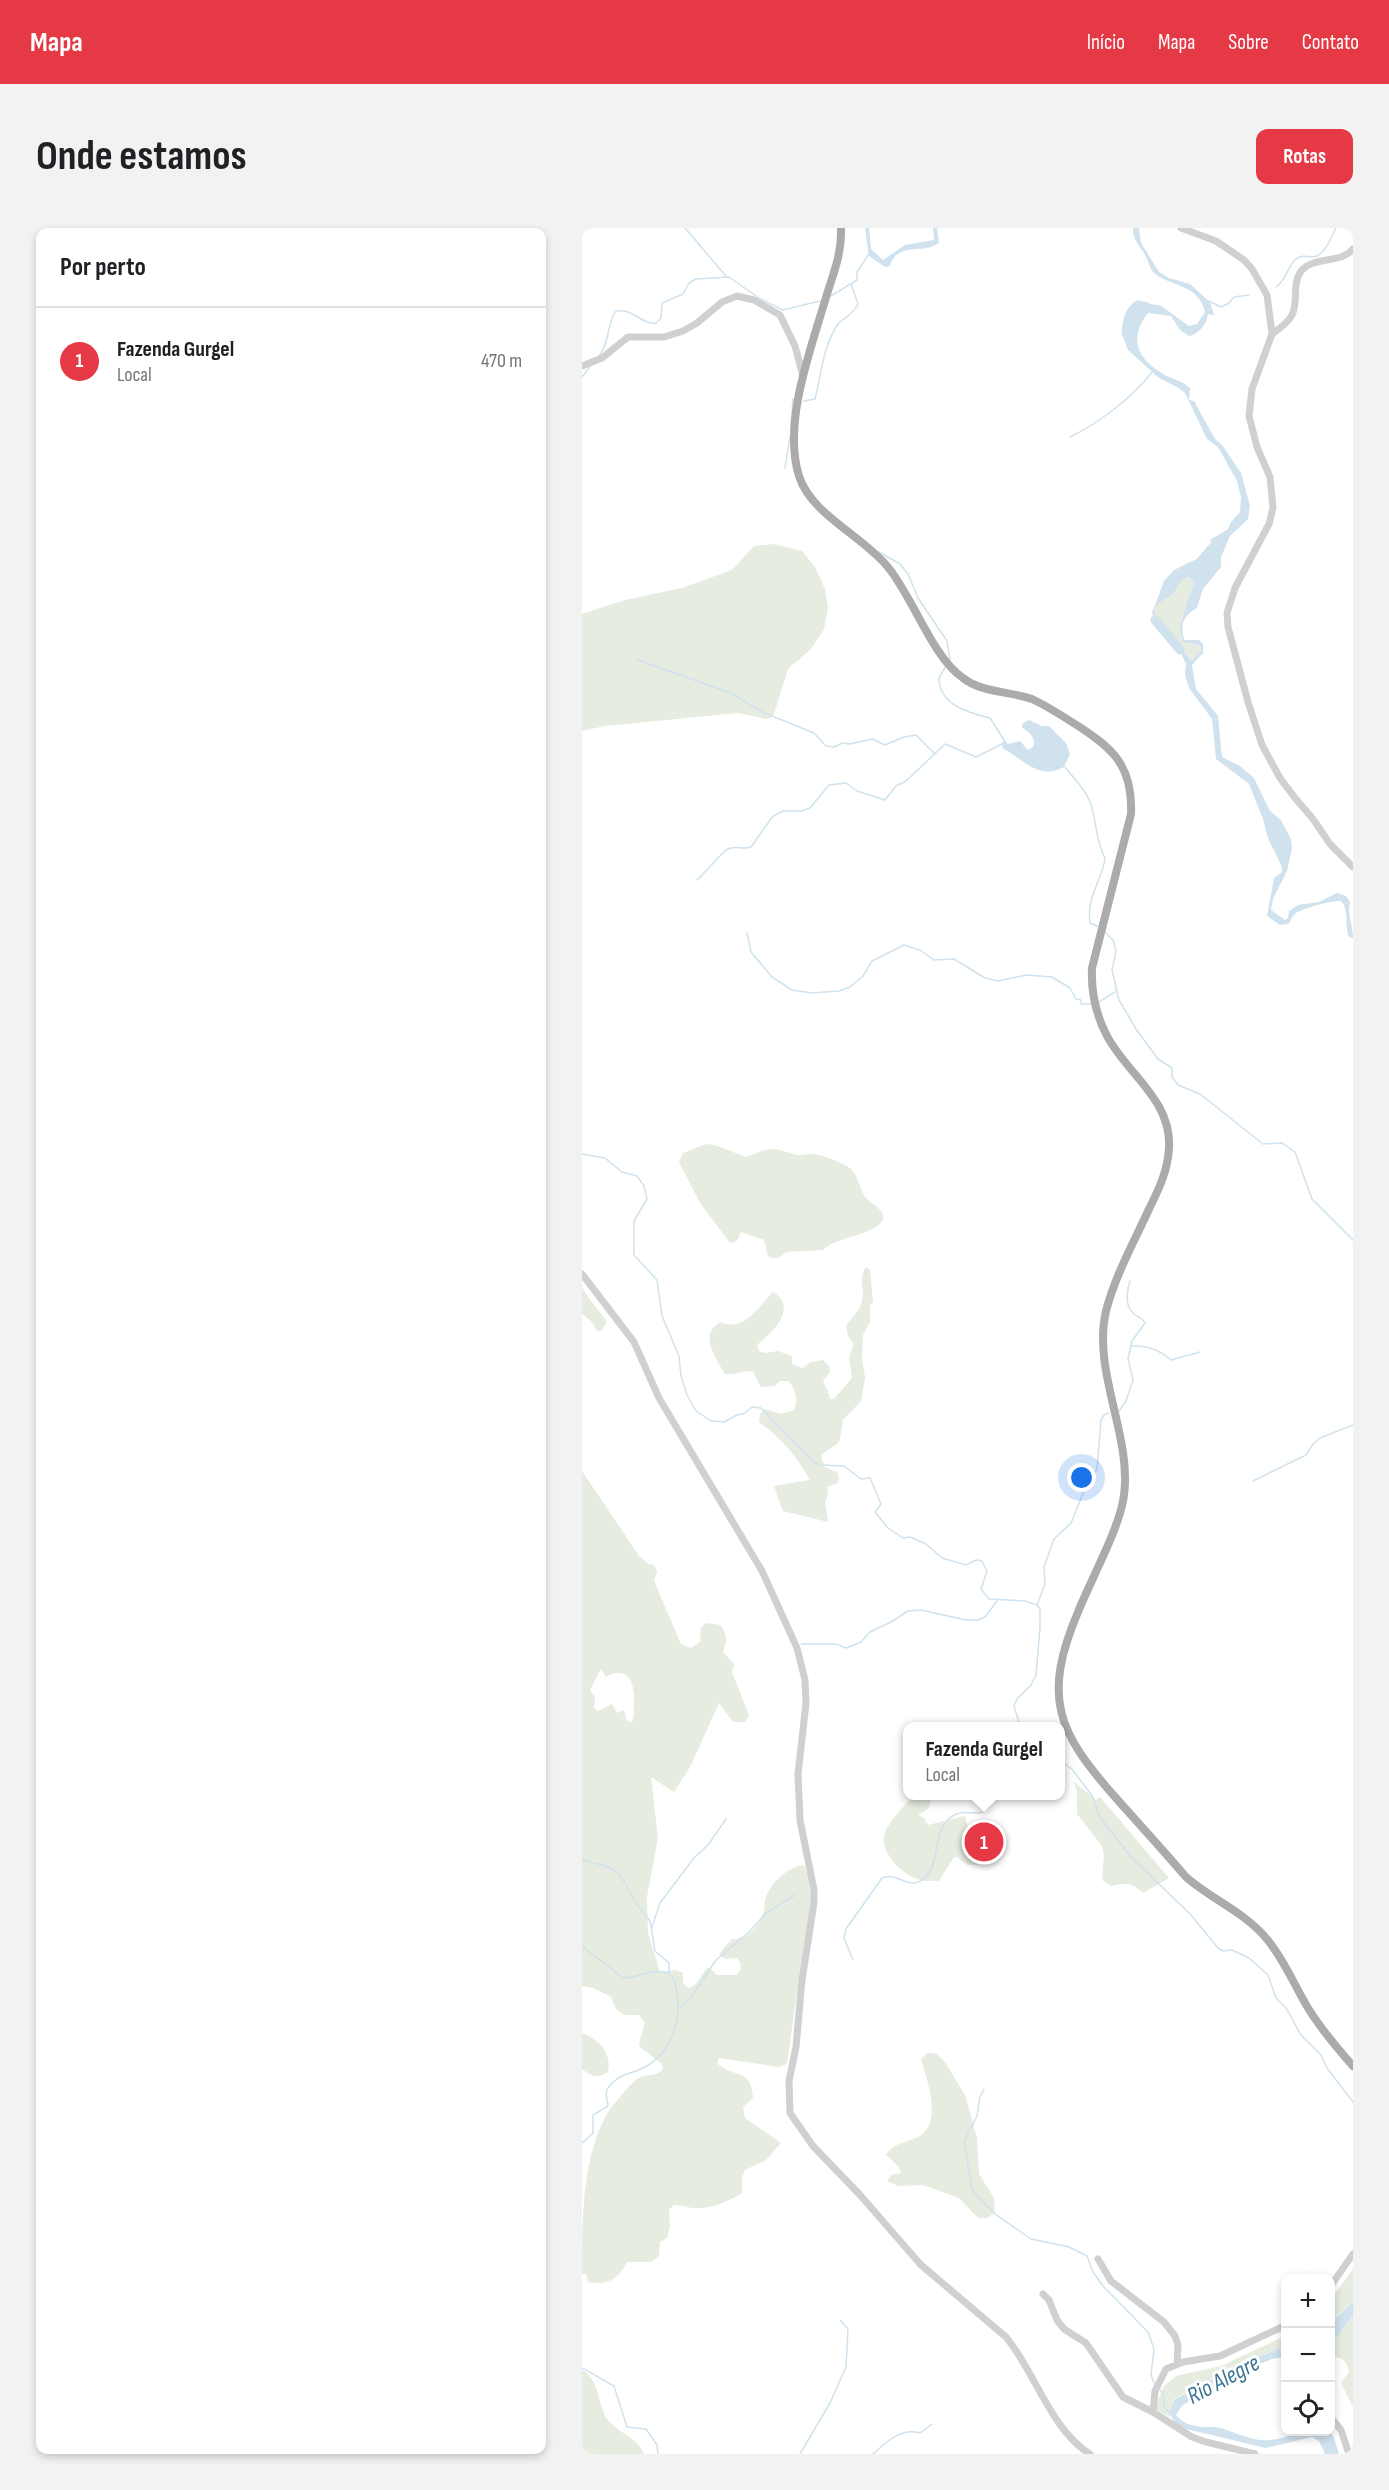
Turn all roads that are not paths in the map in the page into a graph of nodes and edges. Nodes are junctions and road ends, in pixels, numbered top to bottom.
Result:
1 (841, 228) edge
2 (1181, 228) edge
3 (1353, 249) edge
4 (1272, 334) junction
5 (582, 366) edge
6 (803, 376) junction
7 (1353, 867) edge
8 (582, 1274) edge
9 (1064, 1722) edge
10 (1065, 1725) edge
11 (1353, 2067) edge
12 (1353, 2254) edge
13 (1098, 2259) dead end
14 (1335, 2280) edge
15 (1043, 2294) dead end
16 (1281, 2327) edge
17 (1177, 2364) junction
18 (1153, 2412) junction
19 (1335, 2424) edge
20 (1090, 2454) edge
21 (1255, 2454) edge
22 (1349, 2454) edge

1 - 6 main road
2 - 4 street
3 - 4 street
4 - 7 street
5 - 6 street
6 - 9 main road
8 - 20 street
10 - 11 main road
12 - 14 street
13 - 17 street
15 - 18 street
16 - 17 street
17 - 18 street
18 - 21 street
19 - 22 street

